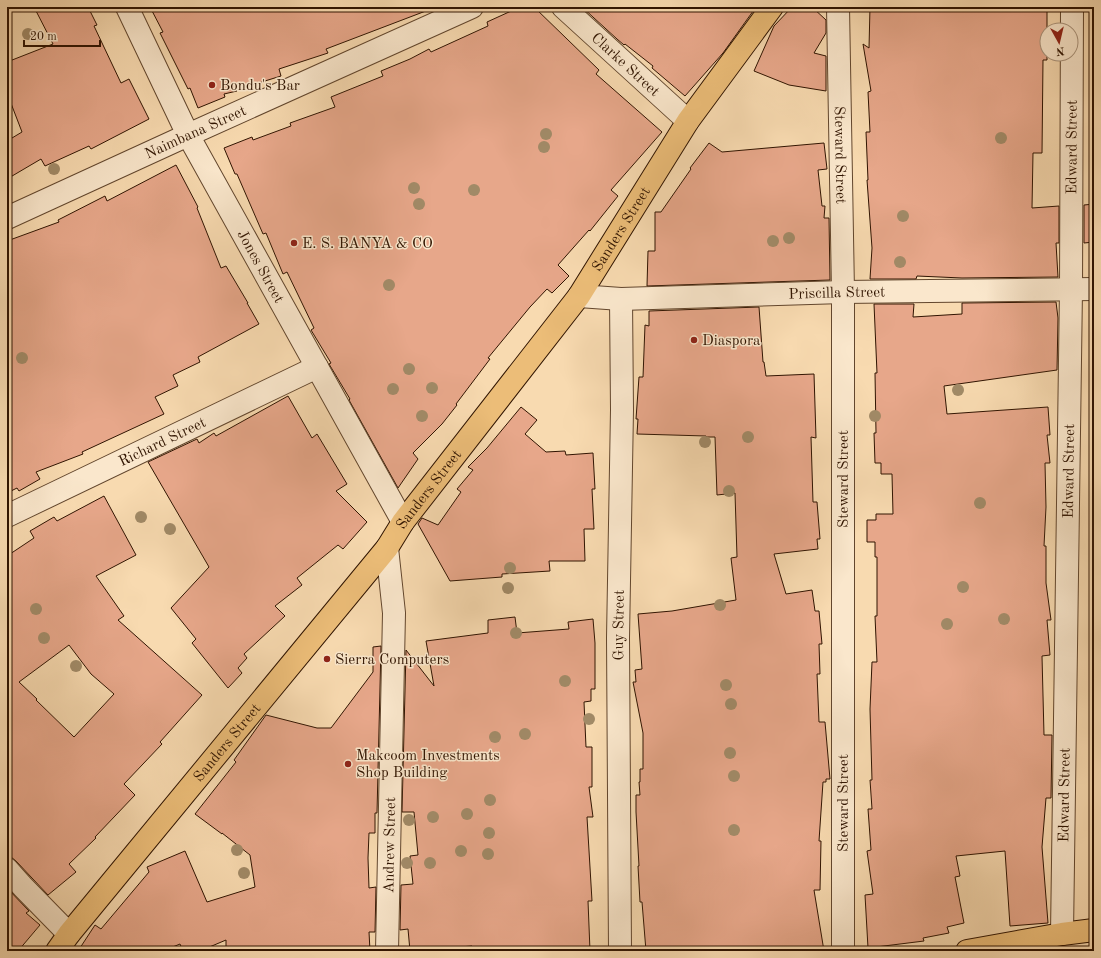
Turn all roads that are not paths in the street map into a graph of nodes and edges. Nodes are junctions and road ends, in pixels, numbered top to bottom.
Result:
1 (127, 7) edge
2 (472, 7) edge
3 (563, 7) edge
4 (772, 7) edge
5 (838, 7) edge
6 (1072, 7) edge
7 (688, 121) junction
8 (188, 135) junction
9 (7, 218) edge
10 (1071, 289) junction
11 (1094, 289) edge
12 (843, 292) junction
13 (579, 296) junction
14 (621, 299) junction
15 (317, 367) junction
16 (7, 516) edge
17 (403, 522) junction
18 (387, 548) junction
19 (7, 870) edge
20 (1094, 930) edge
21 (1062, 934) junction
22 (63, 942) edge
23 (387, 951) edge
24 (620, 951) edge
25 (843, 951) edge
26 (967, 951) edge

1 - 8 street, Jones Street
2 - 8 street, Naimbana Street
3 - 7 street, Clarke Street
4 - 7 main road, Sanders Street
5 - 12 street, Steward Street
6 - 10 street, Edward Street
7 - 13 main road, Sanders Street
8 - 9 street, Naimbana Street
8 - 15 street, Jones Street
10 - 11 street, Priscilla Street
10 - 12 street, Priscilla Street
10 - 21 street, Edward Street
12 - 14 street, Priscilla Street
12 - 25 street, Steward Street
13 - 14 street, Priscilla Street
13 - 17 main road, Sanders Street
14 - 24 street, Guy Street
15 - 16 street, Richard Street
15 - 17 street, Jones Street
17 - 18 main road, Sanders Street
18 - 22 main road, Sanders Street
18 - 23 street, Andrew Street
19 - 22 street
20 - 21 main road
21 - 26 main road

